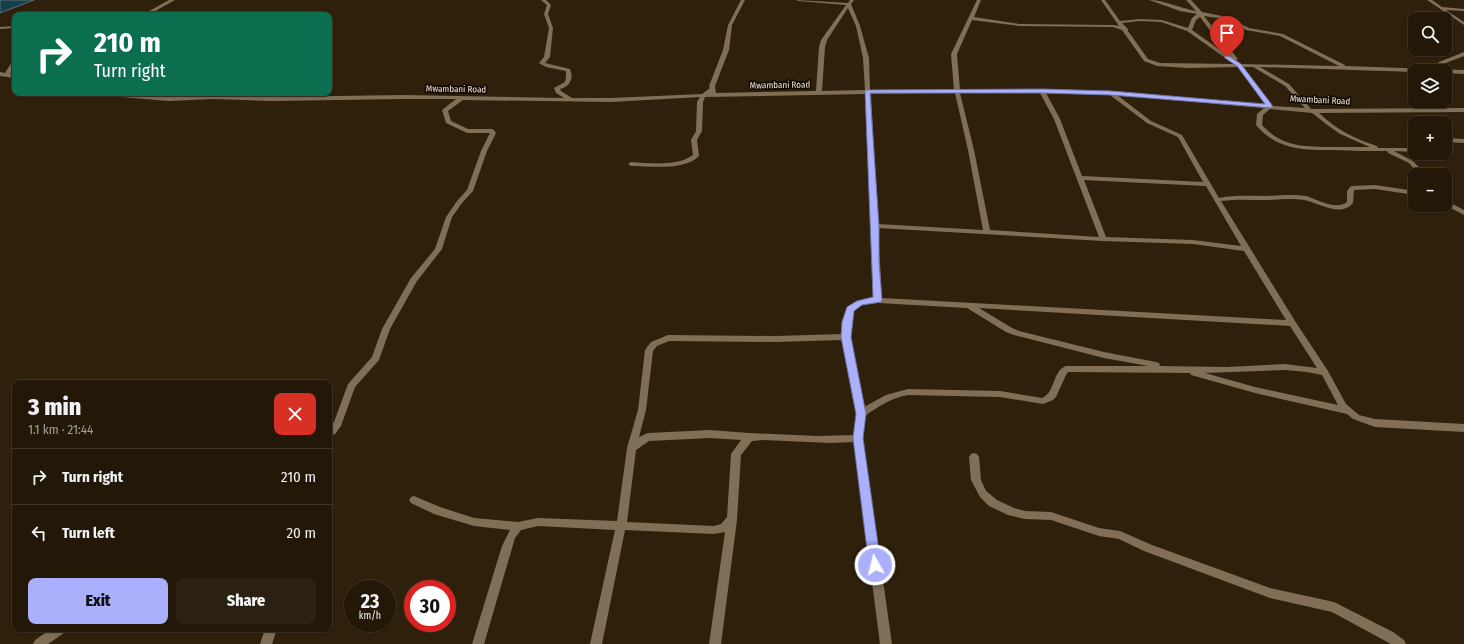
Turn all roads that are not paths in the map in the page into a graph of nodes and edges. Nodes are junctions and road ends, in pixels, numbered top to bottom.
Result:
1 (173, 0) edge
2 (543, 0) edge
3 (743, 0) edge
4 (798, 0) edge
5 (979, 0) edge
6 (1103, 0) edge
7 (1152, 0) edge
8 (1188, 0) edge
9 (1429, 0) edge
10 (850, 2) edge
11 (1440, 8) junction
12 (1458, 10) junction
13 (1464, 10) edge
14 (150, 12) edge
15 (1446, 12) edge
16 (1201, 14) junction
17 (1452, 16) joint
18 (971, 18) junction
19 (1120, 22) junction
20 (1464, 24) edge
21 (12, 27) edge
22 (0, 28) edge
23 (1126, 30) junction
24 (1189, 30) junction
25 (1464, 54) edge
26 (1440, 64) edge
27 (1239, 65) junction
28 (1254, 65) junction
29 (12, 66) edge
30 (1349, 68) junction
31 (1408, 70) edge
32 (1452, 71) edge
33 (1464, 72) edge
34 (0, 74) edge
35 (7, 74) junction
36 (12, 75) edge
37 (957, 91) junction
38 (1042, 91) junction
39 (713, 92) junction
40 (867, 92) junction
41 (819, 93) junction
42 (1111, 93) junction
43 (132, 96) edge
44 (703, 96) junction
45 (462, 97) junction
46 (572, 99) junction
47 (1270, 106) junction
48 (1312, 110) junction
49 (1464, 110) edge
50 (1452, 140) edge
51 (1464, 141) edge
52 (1386, 150) junction
53 (1408, 150) edge
54 (631, 164) dead end
55 (1417, 168) edge
56 (1081, 178) junction
57 (1208, 184) junction
58 (1408, 192) edge
59 (1217, 200) junction
60 (1452, 206) edge
61 (1464, 213) edge
62 (875, 226) junction
63 (987, 232) junction
64 (1103, 239) junction
65 (1248, 248) junction
66 (878, 300) junction
67 (969, 305) junction
68 (1292, 323) junction
69 (846, 337) junction
70 (1184, 370) junction
71 (1325, 373) junction
72 (1349, 411) junction
73 (861, 414) junction
74 (1464, 428) edge
75 (332, 431) edge
76 (749, 437) junction
77 (858, 438) junction
78 (632, 448) junction
79 (974, 457) dead end
80 (414, 500) dead end
81 (732, 519) junction
82 (518, 526) junction
83 (621, 526) junction
84 (56, 632) edge
85 (270, 632) edge
86 (39, 644) edge
87 (266, 644) edge
88 (478, 644) edge
89 (596, 644) edge
90 (716, 644) edge
91 (886, 644) edge
92 (1400, 644) edge

1 - 14 street
2 - 46 street
3 - 39 street
4 - 10 street
5 - 18 street
6 - 19 street
7 - 16 street
8 - 16 street
9 - 11 street
10 - 40 street
10 - 41 street
11 - 12 street
11 - 15 street
12 - 13 street
12 - 17 street
16 - 24 street
16 - 27 street
16 - 30 street
17 - 20 street
18 - 23 street
18 - 37 street
19 - 23 street
19 - 24 street
21 - 22 street
23 - 27 street
24 - 27 street
25 - 26 street
27 - 28 street
27 - 47 street
28 - 30 street
28 - 48 street
29 - 35 street
30 - 31 street
32 - 33 street
34 - 35 street
35 - 36 street
37 - 38 street, Mwambani Road
37 - 40 street, Mwambani Road
37 - 63 street
38 - 42 street, Mwambani Road
38 - 56 street
39 - 41 street, Mwambani Road
39 - 44 street, Mwambani Road
40 - 41 street, Mwambani Road
40 - 62 street
42 - 47 street, Mwambani Road
42 - 57 street
43 - 45 street, Mwambani Road
44 - 46 street, Mwambani Road
44 - 54 street
45 - 46 street, Mwambani Road
45 - 75 street
47 - 48 street, Mwambani Road
47 - 52 street
48 - 49 street, Mwambani Road
48 - 52 street
50 - 51 street
52 - 53 street
52 - 55 street
56 - 57 street
56 - 64 street
57 - 59 street
58 - 59 street
59 - 65 street
60 - 61 street
62 - 63 street
62 - 66 street
63 - 64 street
64 - 65 street
65 - 68 street
66 - 67 street
66 - 69 street
67 - 68 street
67 - 70 street
68 - 71 street
69 - 73 street
69 - 78 street
70 - 71 street
70 - 72 street
70 - 73 street
71 - 72 street
72 - 74 street
73 - 77 street
76 - 77 street
76 - 78 street
76 - 81 street
77 - 91 street
78 - 83 street
79 - 92 street
80 - 82 street
81 - 83 street
81 - 90 street
82 - 83 street
82 - 88 street
83 - 89 street
84 - 86 street
85 - 87 street

